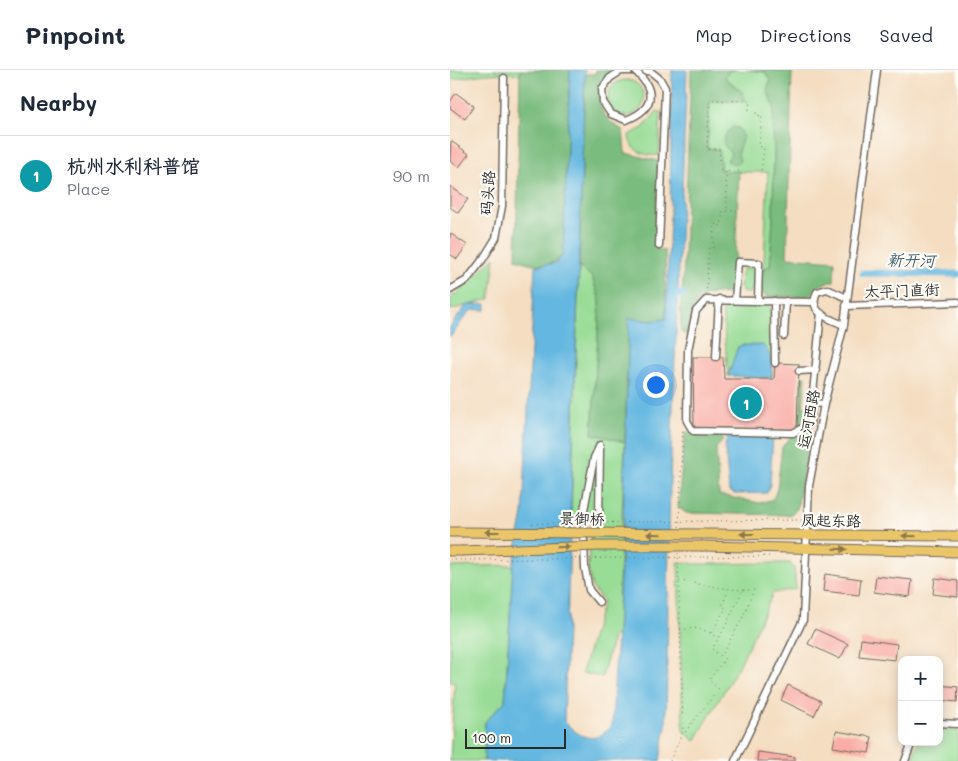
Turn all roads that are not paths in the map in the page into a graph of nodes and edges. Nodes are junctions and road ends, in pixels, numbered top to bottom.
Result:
1 (634, 70) edge
2 (877, 70) edge
3 (504, 78) dead end
4 (659, 246) dead end
5 (450, 290) edge
6 (848, 298) junction
7 (719, 299) junction
8 (735, 300) junction
9 (758, 300) junction
10 (774, 301) junction
11 (786, 301) junction
12 (814, 302) junction
13 (958, 302) edge
14 (846, 306) junction
15 (821, 313) junction
16 (844, 325) junction
17 (784, 336) dead end
18 (716, 357) dead end
19 (775, 363) dead end
20 (816, 370) junction
21 (799, 371) dead end
22 (812, 403) junction
23 (824, 404) junction
24 (599, 522) road end
25 (450, 532) edge
26 (703, 534) joint
27 (807, 535) junction
28 (958, 536) edge
29 (703, 546) joint
30 (806, 548) junction
31 (450, 552) edge
32 (958, 552) edge
33 (599, 602) dead end
34 (943, 723) edge
35 (958, 724) edge
36 (911, 746) edge
37 (735, 761) edge
38 (905, 761) edge

1 - 4 street, bridge
2 - 6 street, 运河西路
3 - 5 street, 码头路
6 - 12 street
6 - 14 street, 运河西路
7 - 8 street
7 - 18 street
7 - 22 street
8 - 9 street
8 - 9 street
9 - 10 street
10 - 11 street
10 - 19 street
11 - 12 street
11 - 17 street
12 - 15 street
13 - 14 street, 太平门直街
14 - 16 street, 运河西路
15 - 16 street
15 - 20 street
16 - 23 street, 运河西路
20 - 21 street
20 - 22 street
22 - 23 street
23 - 27 street, 运河西路
24 - 33 street
26 -> 25 main road, 景御桥, bridge
27 -> 26 main road, 凤起东路
28 -> 27 main road, 凤起东路
27 - 30 street, 运河西路
29 - 30 main road, 凤起东路
31 -> 29 main road, 景御桥, bridge
30 -> 32 main road, 凤起东路
30 - 37 street, 运河西路
34 - 35 street
36 - 38 street

